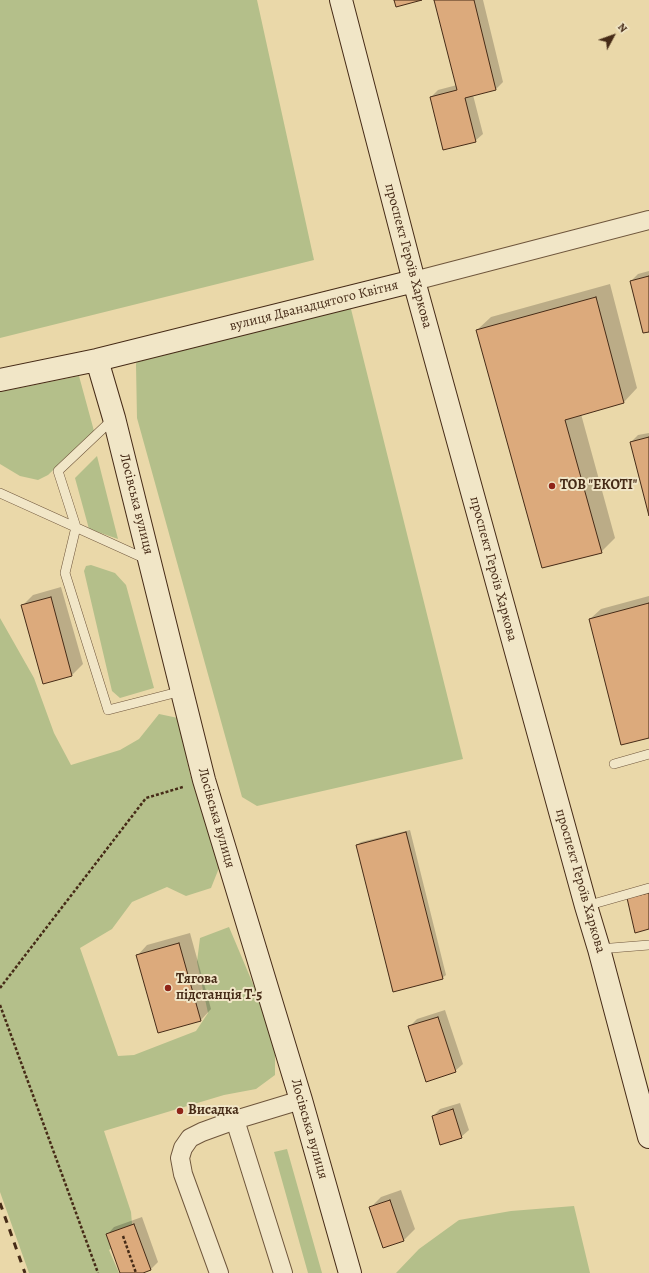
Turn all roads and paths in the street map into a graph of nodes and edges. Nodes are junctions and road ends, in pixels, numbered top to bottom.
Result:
1 (341, 0) edge
2 (649, 220) edge
3 (414, 281) junction
4 (97, 360) junction
5 (0, 380) edge
6 (114, 418) junction
7 (0, 493) edge
8 (76, 527) junction
9 (150, 561) junction
10 (182, 690) junction
11 (649, 754) edge
12 (614, 764) dead end
13 (204, 780) junction
14 (649, 888) edge
15 (586, 906) junction
16 (649, 945) edge
17 (599, 949) junction
18 (0, 988) edge
19 (0, 1005) edge
20 (301, 1100) junction
21 (235, 1120) junction
22 (649, 1137) edge
23 (123, 1236) dead end
24 (98, 1273) edge
25 (136, 1273) edge
26 (219, 1273) edge
27 (284, 1273) edge
28 (350, 1273) edge

1 - 3 street, проспект Героїв Харкова
2 - 3 street, вулиця Дванадцятого Квітня
3 - 4 street, вулиця Дванадцятого Квітня
3 - 15 street, проспект Героїв Харкова
4 - 5 street, вулиця Дванадцятого Квітня
4 - 6 street, Лосівська вулиця
6 - 8 lane
6 - 9 street, Лосівська вулиця
7 - 8 lane
8 - 9 lane
8 - 10 lane
9 - 10 street, Лосівська вулиця
10 - 13 street, Лосівська вулиця
11 - 12 lane
13 - 18 path
13 - 20 street, Лосівська вулиця
14 - 15 lane
15 - 17 street, проспект Героїв Харкова
16 - 17 lane
17 - 22 street, проспект Героїв Харкова
19 - 24 path
20 - 21 street
20 - 28 street, Лосівська вулиця
21 - 26 street
21 - 27 street
23 - 25 path

